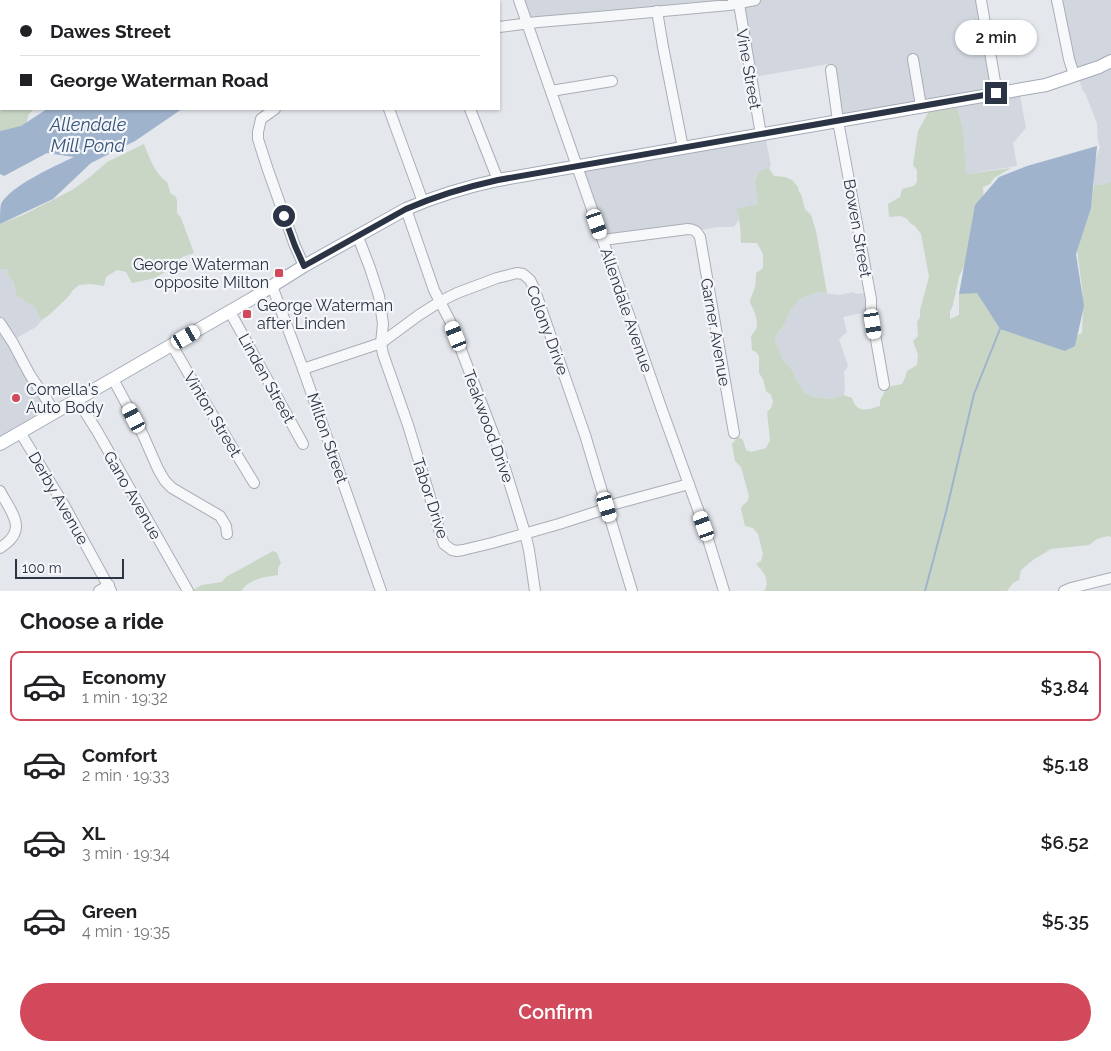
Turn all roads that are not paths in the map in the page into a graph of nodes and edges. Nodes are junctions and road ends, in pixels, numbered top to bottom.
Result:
1 (519, 0) edge
2 (755, 0) edge
3 (981, 0) edge
4 (1057, 0) edge
5 (738, 4) junction
6 (657, 11) junction
7 (528, 23) junction
8 (500, 27) edge
9 (913, 59) dead end
10 (1111, 61) edge
11 (831, 70) dead end
12 (1074, 76) junction
13 (612, 81) dead end
14 (551, 92) junction
15 (996, 93) junction
16 (921, 106) junction
17 (274, 110) edge
18 (389, 110) edge
19 (470, 110) edge
20 (838, 120) junction
21 (761, 135) junction
22 (683, 148) junction
23 (577, 167) junction
24 (498, 180) junction
25 (423, 202) junction
26 (406, 209) junction
27 (358, 237) junction
28 (603, 240) junction
29 (304, 266) junction
30 (272, 286) junction
31 (441, 302) junction
32 (230, 312) junction
33 (0, 323) edge
34 (381, 343) junction
35 (172, 345) junction
36 (304, 368) junction
37 (113, 379) junction
38 (884, 385) dead end
39 (77, 399) junction
40 (55, 412) junction
41 (20, 432) junction
42 (734, 433) dead end
43 (0, 443) edge
44 (303, 444) dead end
45 (254, 483) dead end
46 (689, 484) junction
47 (0, 491) edge
48 (607, 507) junction
49 (526, 533) junction
50 (227, 534) dead end
51 (0, 548) edge
52 (1111, 578) edge
53 (110, 588) edge
54 (98, 591) edge
55 (188, 591) edge
56 (380, 591) edge
57 (535, 591) edge
58 (632, 591) edge
59 (724, 591) edge
60 (1064, 591) edge

1 - 7 street, Allendale Avenue
2 - 5 street
3 - 15 street
4 - 12 street
5 - 6 street
5 - 21 street, Vine Street
6 - 7 street
6 - 22 street
7 - 8 street
7 - 14 street, Allendale Avenue
9 - 16 street
10 - 12 main road
11 - 20 street, Bowen Street
12 - 15 main road
13 - 14 street
14 - 23 street, Allendale Avenue
15 - 16 main road
16 - 20 main road
17 - 29 street
18 - 25 street
19 - 24 street
20 - 21 main road
20 - 38 street, Bowen Street
21 - 22 main road
22 - 23 main road
23 - 24 main road
23 - 28 street, Allendale Avenue
24 - 25 main road
25 - 26 main road
26 - 27 main road
26 - 31 street, Teakwood Drive
27 - 29 main road
27 - 34 street, Tabor Drive
28 - 42 street, Garner Avenue
28 - 46 street, Allendale Avenue
29 - 30 main road
30 - 32 main road
30 - 36 street, Milton Street
31 - 34 street, Colony Drive
31 - 48 street, Colony Drive
31 - 49 street, Teakwood Drive
32 - 35 main road
32 - 44 street, Linden Street
33 - 40 street
34 - 36 street, Colony Drive
34 - 49 street, Tabor Drive
35 - 37 main road
35 - 45 street, Vinton Street
36 - 56 street, Milton Street
37 - 39 main road
37 - 50 street
39 - 40 main road
39 - 55 street, Gano Avenue
40 - 41 main road
41 - 43 main road
41 - 53 street, Derby Avenue
46 - 48 street, Tabor Drive
46 - 59 street, Allendale Avenue
47 - 51 street
48 - 49 street, Tabor Drive
48 - 58 street, Colony Drive
49 - 57 street, Teakwood Drive
52 - 60 street
53 - 54 street

